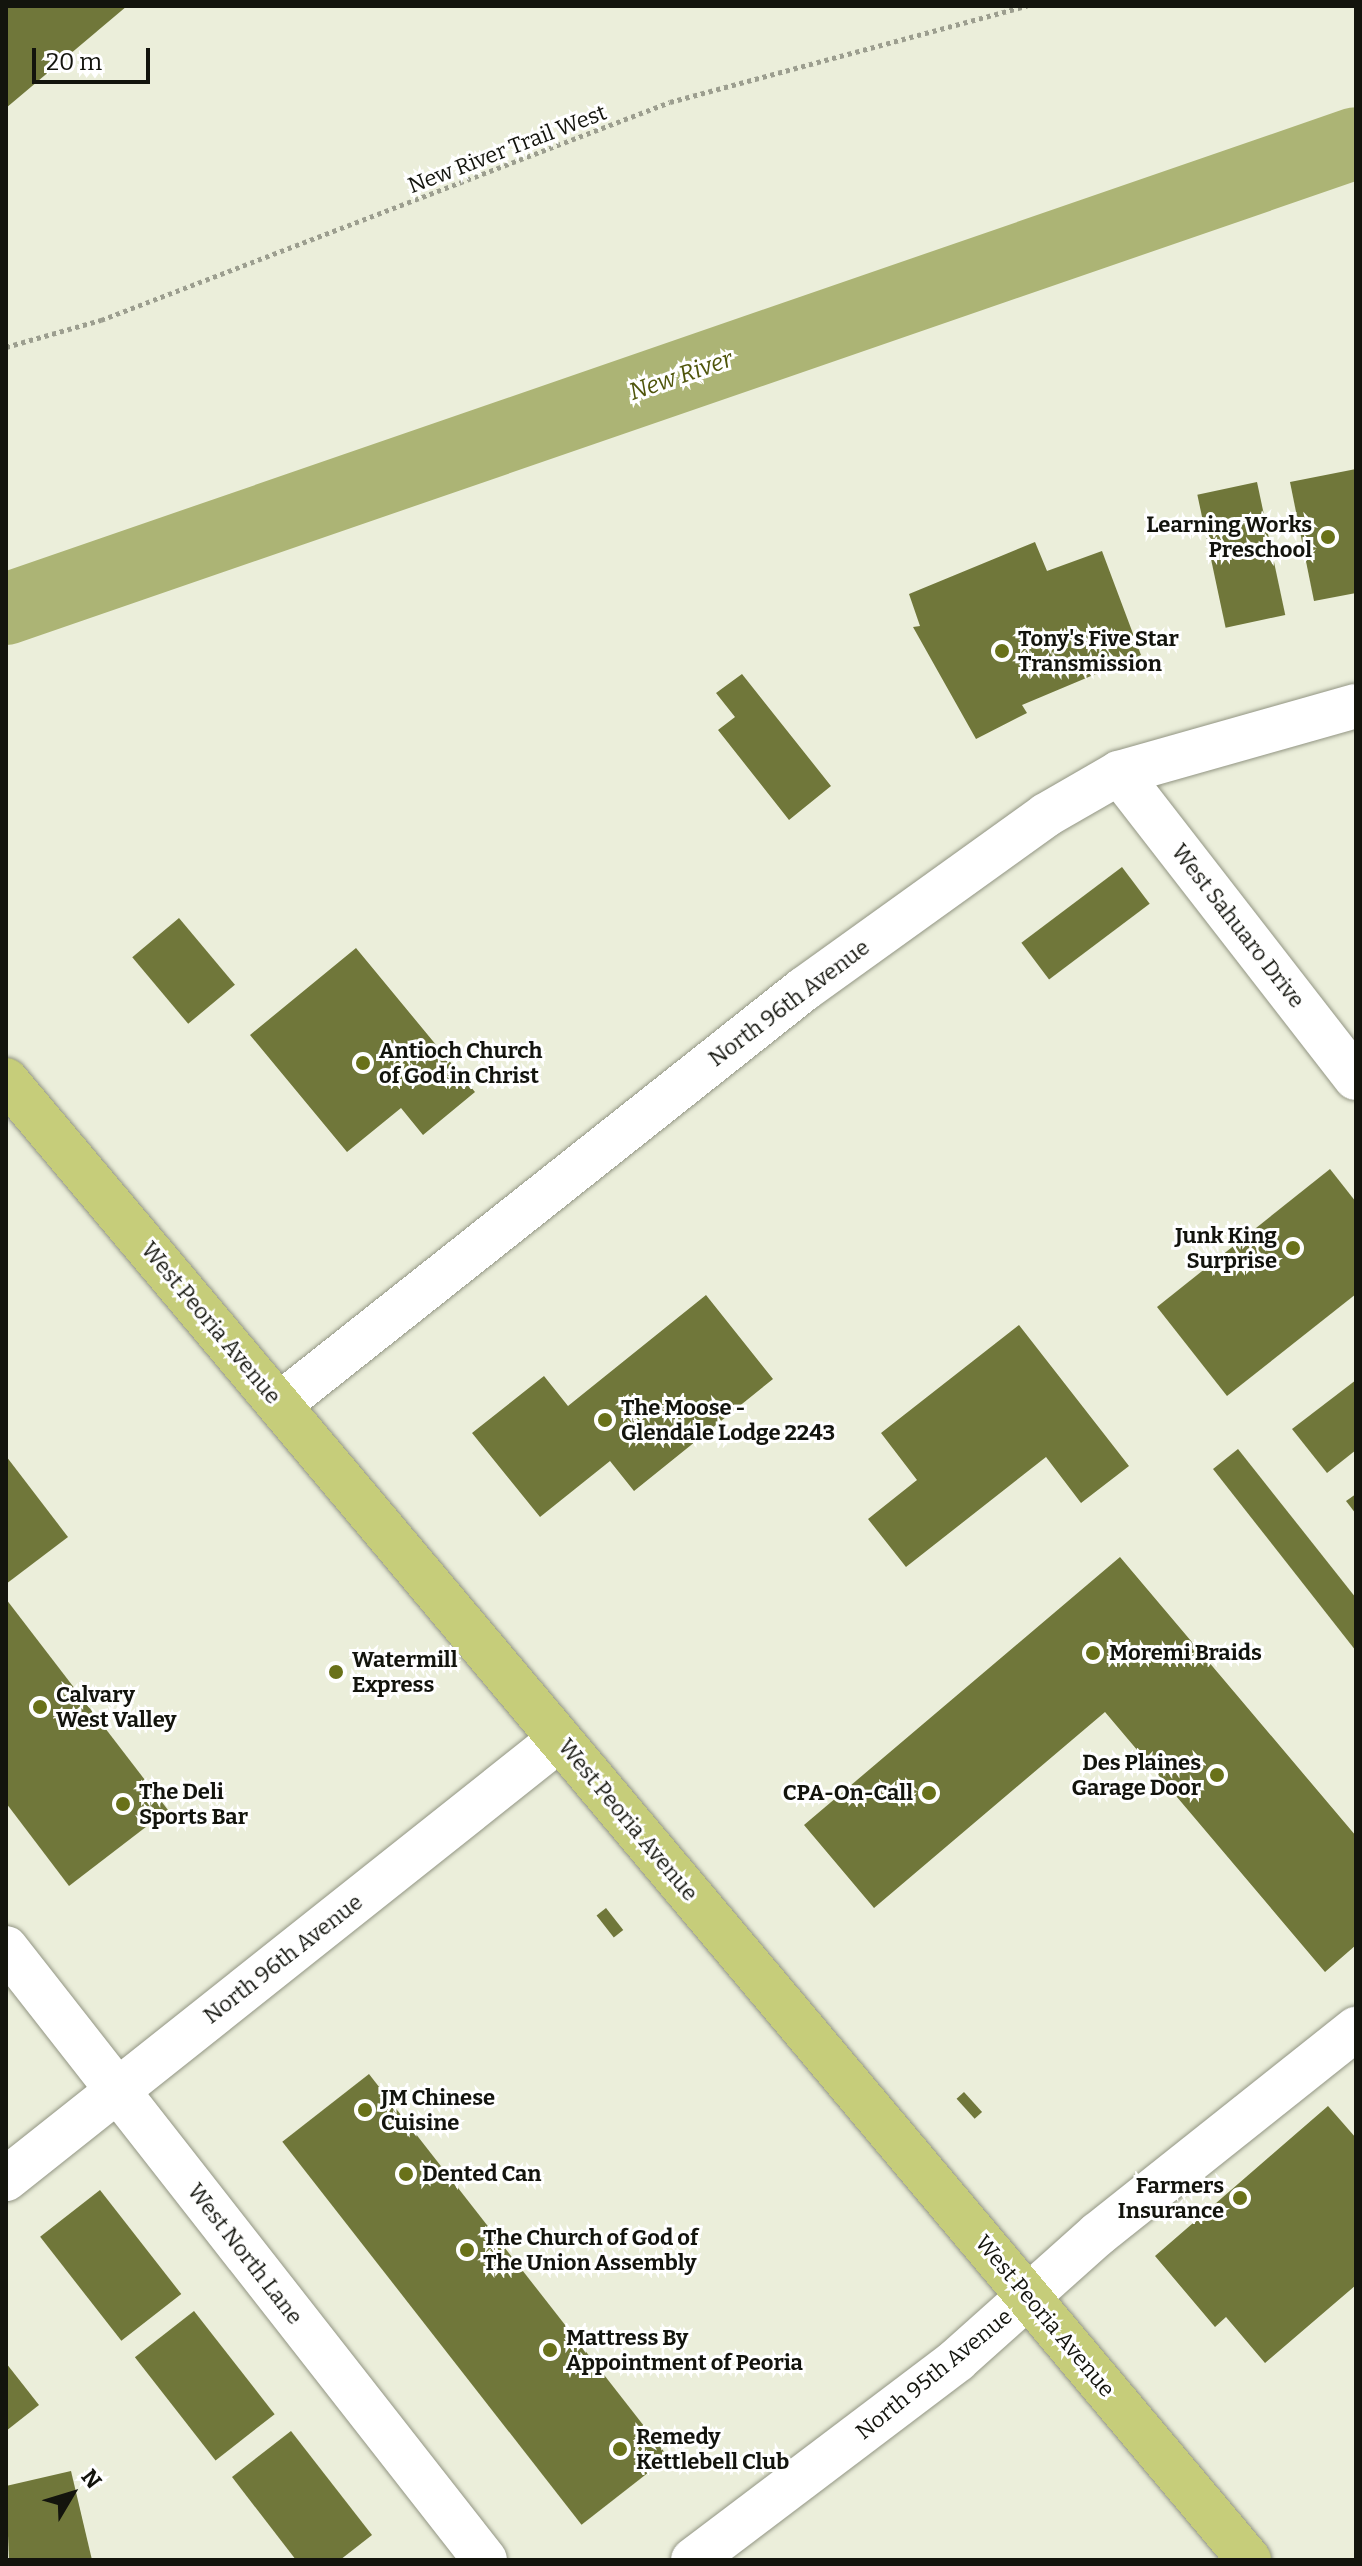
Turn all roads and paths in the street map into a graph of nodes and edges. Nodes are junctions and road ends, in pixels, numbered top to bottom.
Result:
1 (1027, 6) edge
2 (6, 348) edge
3 (1356, 706) edge
4 (1119, 773) junction
5 (1356, 1078) edge
6 (6, 1080) edge
7 (280, 1404) junction
8 (560, 1739) junction
9 (6, 1948) edge
10 (1356, 2029) edge
11 (117, 2090) junction
12 (6, 2179) edge
13 (1028, 2297) junction
14 (485, 2560) edge
15 (693, 2560) edge
16 (1249, 2560) edge

1 - 2 path, New River Trail West
3 - 4 street, North 96th Avenue
4 - 5 street, West Sahuaro Drive
4 - 7 street, North 96th Avenue
6 - 7 main road, West Peoria Avenue
7 - 8 main road, West Peoria Avenue
8 - 11 street, North 96th Avenue
8 - 13 main road, West Peoria Avenue
9 - 11 street, West North Lane
10 - 13 street, North 95th Avenue
11 - 12 street, North 96th Avenue
11 - 14 street, West North Lane
13 - 15 street, North 95th Avenue
13 - 16 main road, West Peoria Avenue

